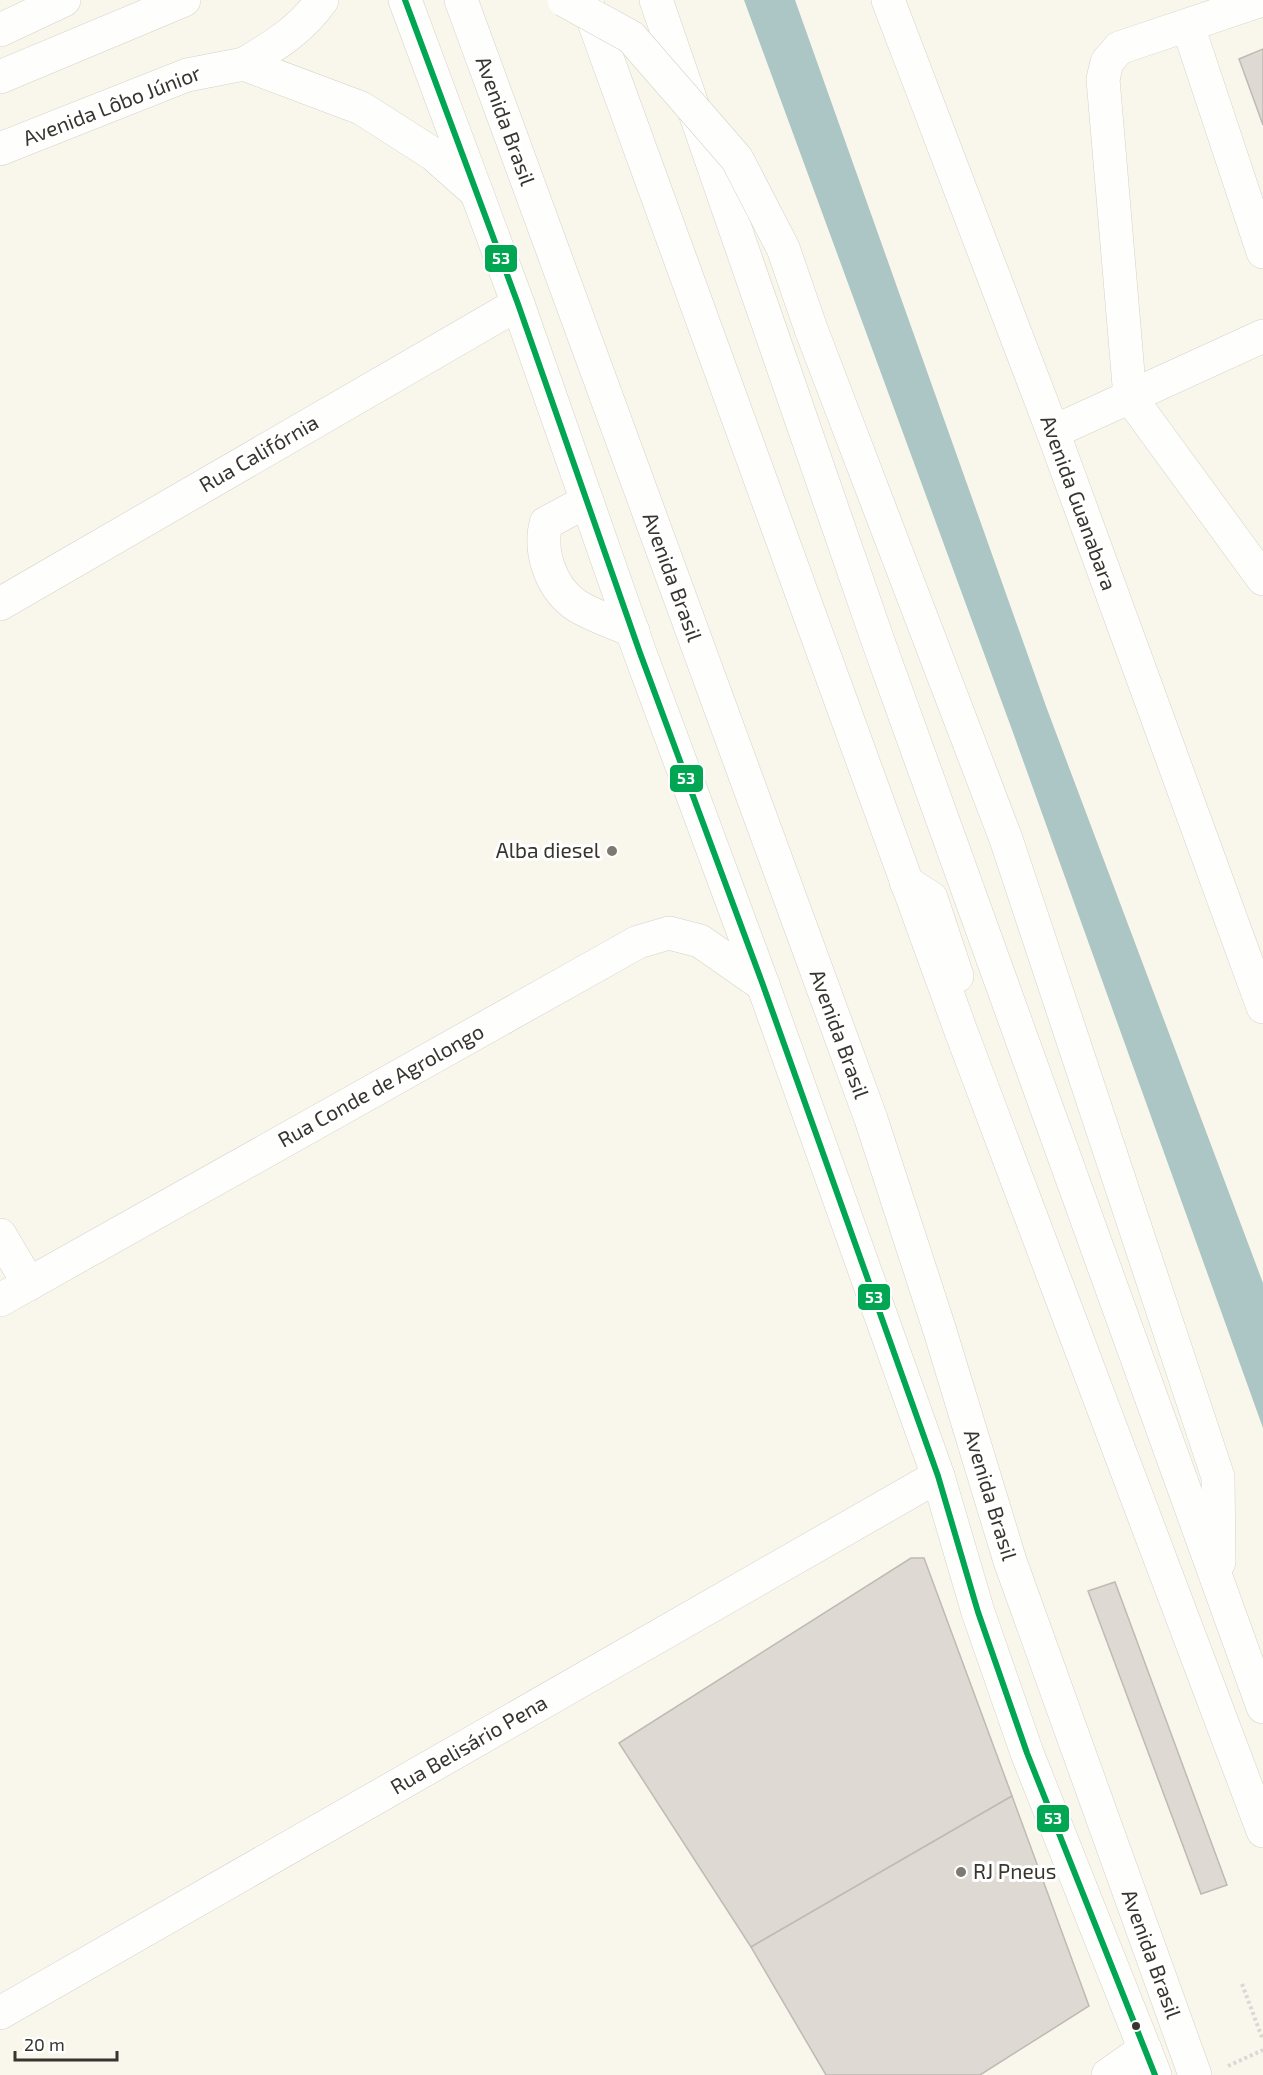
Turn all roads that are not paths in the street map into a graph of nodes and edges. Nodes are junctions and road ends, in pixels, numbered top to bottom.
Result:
1 (64, 0) edge
2 (183, 0) edge
3 (322, 0) edge
4 (405, 0) edge
5 (461, 0) edge
6 (564, 0) edge
7 (586, 0) edge
8 (656, 0) edge
9 (888, 0) edge
10 (1262, 0) edge
11 (1188, 26) junction
12 (0, 30) edge
13 (244, 64) junction
14 (0, 77) edge
15 (0, 149) edge
16 (477, 193) junction
17 (1263, 252) edge
18 (518, 304) junction
19 (1263, 336) edge
20 (1130, 397) junction
21 (1053, 432) junction
22 (587, 501) junction
23 (1263, 579) edge
24 (0, 604) edge
25 (633, 631) junction
26 (763, 986) junction
27 (1263, 1007) edge
28 (0, 1235) edge
29 (29, 1284) junction
30 (0, 1300) edge
31 (938, 1476) junction
32 (1220, 1589) junction
33 (1263, 1707) edge
34 (1263, 1831) edge
35 (0, 2013) edge
36 (1150, 2062) edge
37 (1207, 2073) edge
38 (1108, 2075) edge

1 - 12 main road
2 - 14 main road
3 - 13 main road
4 - 16 main road, Avenida Brasil
5 - 37 main road, Avenida Brasil
6 - 32 main road, bridge
7 - 34 main road
8 - 32 main road
9 - 21 main road, Avenida Guanabara
10 - 11 main road
11 - 17 main road
11 - 20 main road
13 - 15 main road, Avenida Lôbo Júnior
13 - 16 main road
16 - 18 main road, Avenida Brasil
18 - 22 main road, Avenida Brasil
18 - 24 main road, Rua Califórnia
19 - 20 main road
20 - 21 main road
20 - 23 main road
21 - 27 main road, Avenida Guanabara
22 - 25 main road, Avenida Brasil
22 - 25 main road
25 - 26 main road, Avenida Brasil
26 - 29 main road, Rua Conde de Agrolongo
26 - 31 main road, Avenida Brasil
28 - 29 main road
29 - 30 main road, Rua Conde de Agrolongo
31 - 35 main road, Rua Belisário Pena
31 - 36 main road, Avenida Brasil
32 - 33 main road
36 - 38 main road

